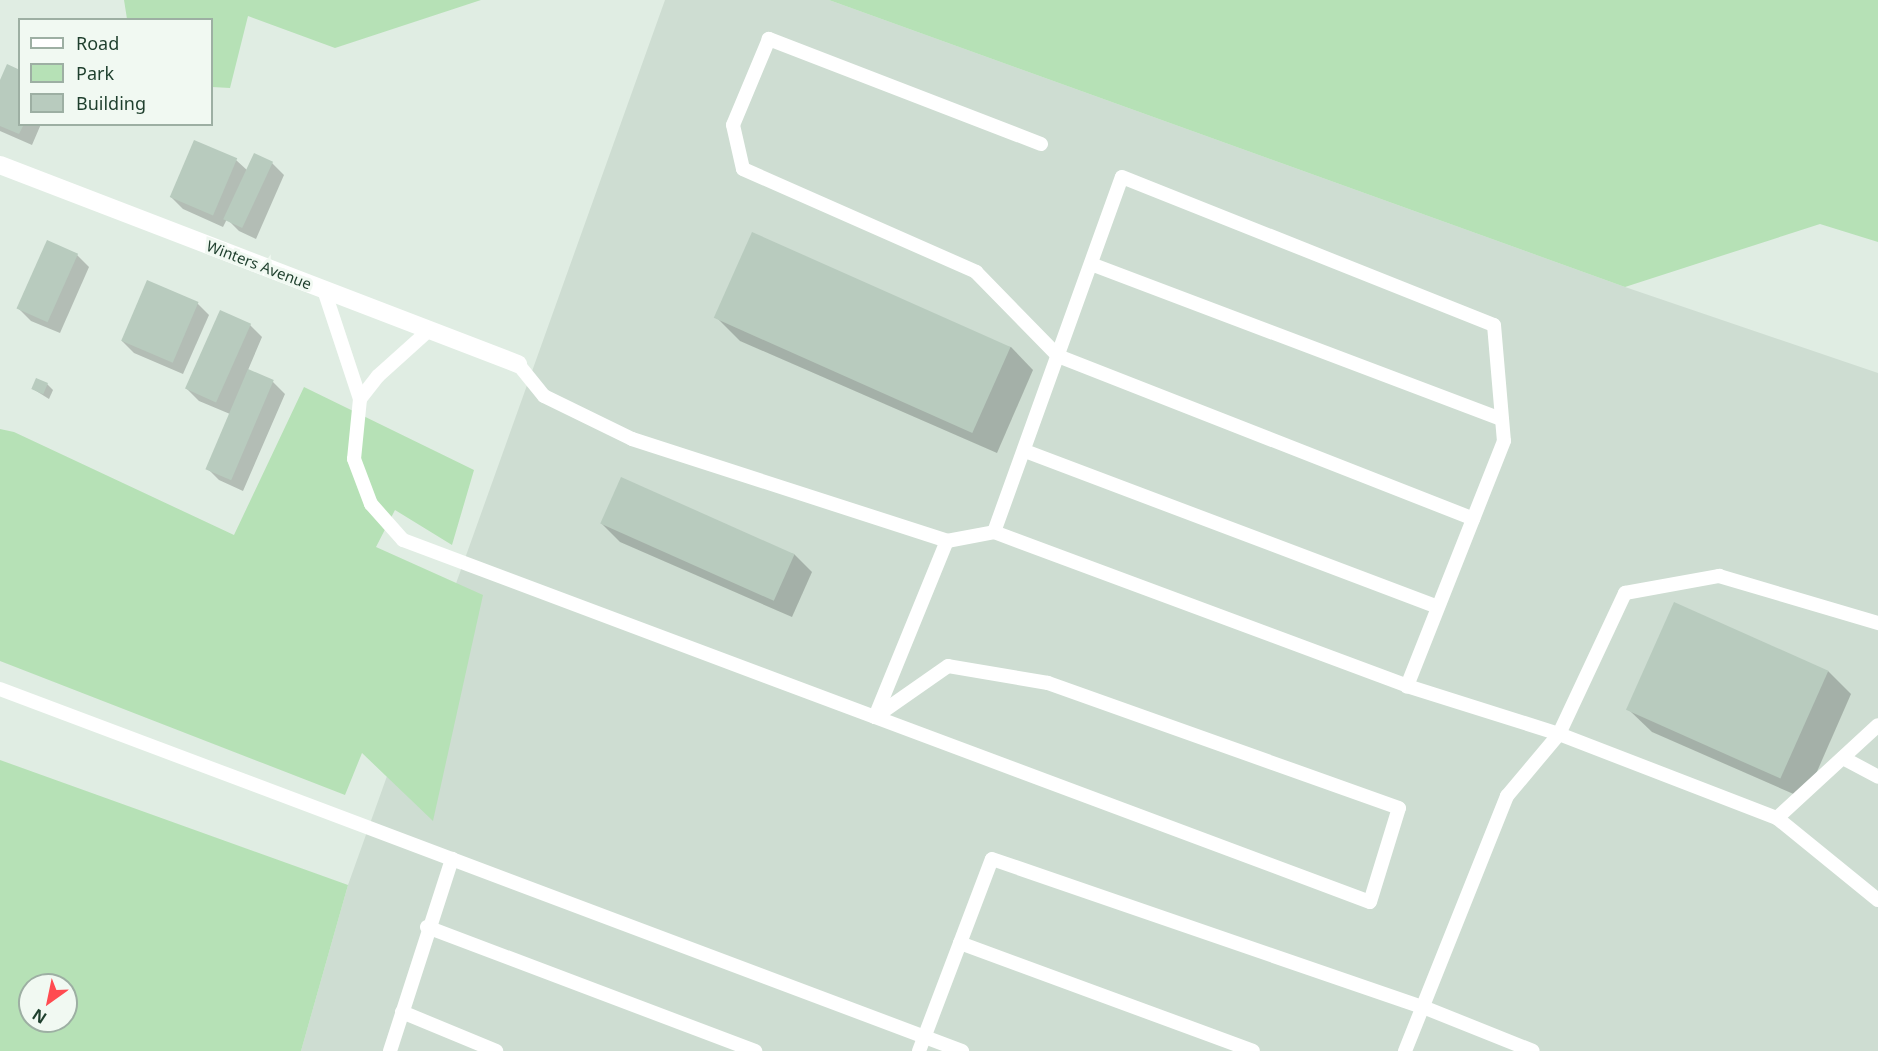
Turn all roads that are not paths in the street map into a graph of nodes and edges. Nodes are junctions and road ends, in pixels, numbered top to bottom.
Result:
1 (1041, 144) dead end
2 (0, 165) edge
3 (1091, 264) junction
4 (324, 290) junction
5 (429, 330) junction
6 (1058, 356) junction
7 (518, 364) joint
8 (360, 399) junction
9 (1502, 419) junction
10 (1025, 451) junction
11 (1473, 519) junction
12 (994, 532) junction
13 (947, 541) junction
14 (1438, 607) junction
15 (1878, 622) edge
16 (1407, 686) junction
17 (0, 689) edge
18 (875, 717) junction
19 (1878, 725) edge
20 (1559, 734) junction
21 (1843, 758) junction
22 (1878, 777) edge
23 (1778, 818) junction
24 (452, 859) junction
25 (1878, 900) edge
26 (427, 927) junction
27 (960, 943) junction
28 (1423, 1007) junction
29 (402, 1012) junction
30 (925, 1037) junction
31 (390, 1051) edge
32 (496, 1051) edge
33 (755, 1051) edge
34 (919, 1051) edge
35 (962, 1051) edge
36 (1253, 1051) edge
37 (1405, 1051) edge
38 (1533, 1051) edge

1 - 6 lane
2 - 4 street, Winters Avenue
3 - 6 lane
3 - 9 lane
3 - 9 lane
4 - 5 street, Winters Avenue
4 - 8 lane
5 - 7 street, Winters Avenue
5 - 8 lane
6 - 10 lane
6 - 11 lane
7 - 13 lane
8 - 18 lane
9 - 11 lane
10 - 12 lane
10 - 14 lane
11 - 14 lane
12 - 13 lane
12 - 16 lane
13 - 18 lane
14 - 16 lane
15 - 20 lane
16 - 20 lane
17 - 24 lane
18 - 18 lane
19 - 21 lane
20 - 23 lane
20 - 28 lane
21 - 22 lane
21 - 23 lane
23 - 25 lane
24 - 26 lane
24 - 30 lane
26 - 29 lane
26 - 33 lane
27 - 28 lane
27 - 30 lane
27 - 36 lane
28 - 37 lane
28 - 38 lane
29 - 31 lane
29 - 32 lane
30 - 34 lane
30 - 35 lane

